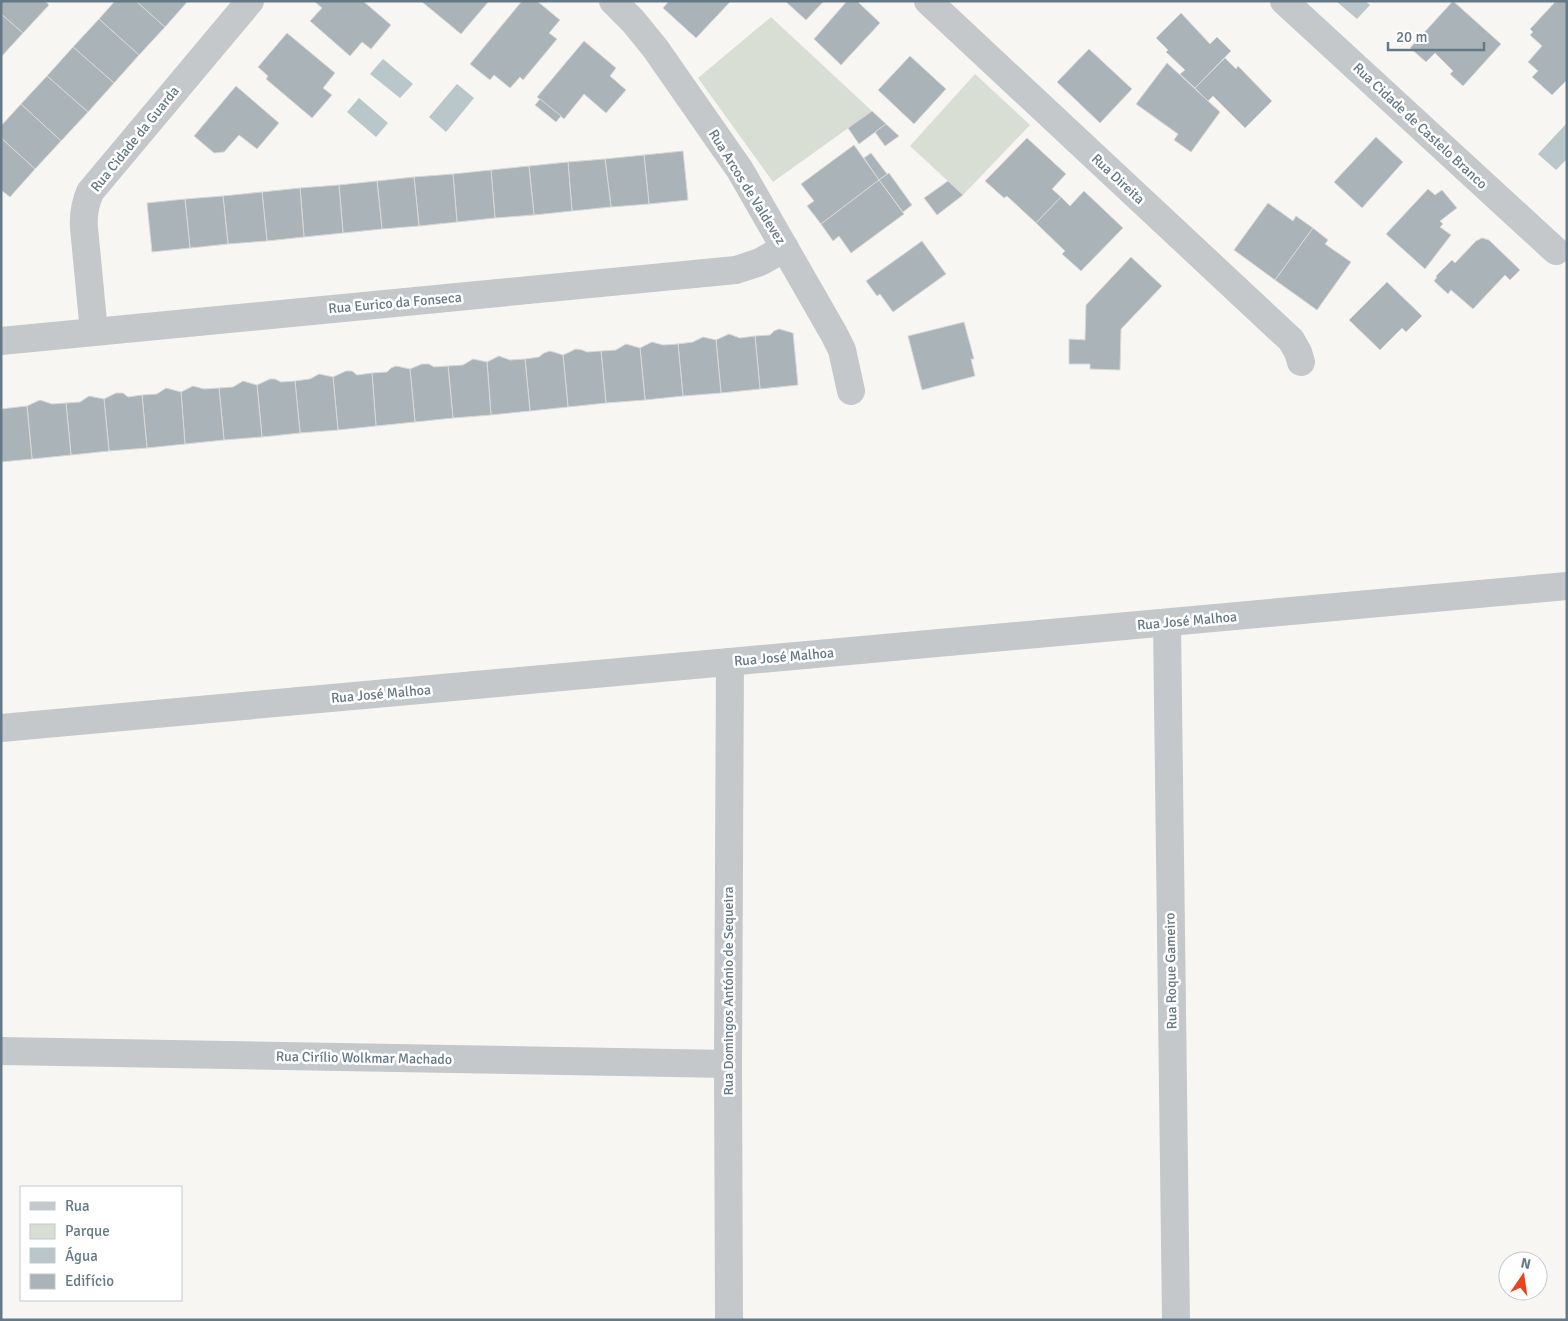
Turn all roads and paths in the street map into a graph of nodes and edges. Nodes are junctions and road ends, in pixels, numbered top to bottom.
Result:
1 (250, 1) edge
2 (613, 1) edge
3 (928, 1) edge
4 (1284, 1) edge
5 (784, 248) junction
6 (1556, 251) dead end
7 (94, 332) junction
8 (1, 340) edge
9 (1301, 362) dead end
10 (851, 391) dead end
11 (1567, 586) edge
12 (1167, 623) junction
13 (730, 662) junction
14 (1, 728) edge
15 (1, 1051) edge
16 (728, 1064) junction
17 (729, 1320) edge
18 (1176, 1320) edge

1 - 7 street, Rua Cidade da Guarda
2 - 5 street, Rua Arcos de Valdevez
3 - 9 street, Rua Direita
4 - 6 street, Rua Cidade de Castelo Branco
5 - 7 street, Rua Eurico da Fonseca
5 - 10 street, Rua Arcos de Valdevez
7 - 8 street, Rua Eurico da Fonseca
11 - 12 street, Rua José Malhoa
12 - 13 street, Rua José Malhoa
12 - 18 street, Rua Roque Gameiro
13 - 14 street, Rua José Malhoa
13 - 16 street, Rua Domingos António de Sequeira
15 - 16 street, Rua Cirílio Wolkmar Machado
16 - 17 street, Rua Domingos António de Sequeira

